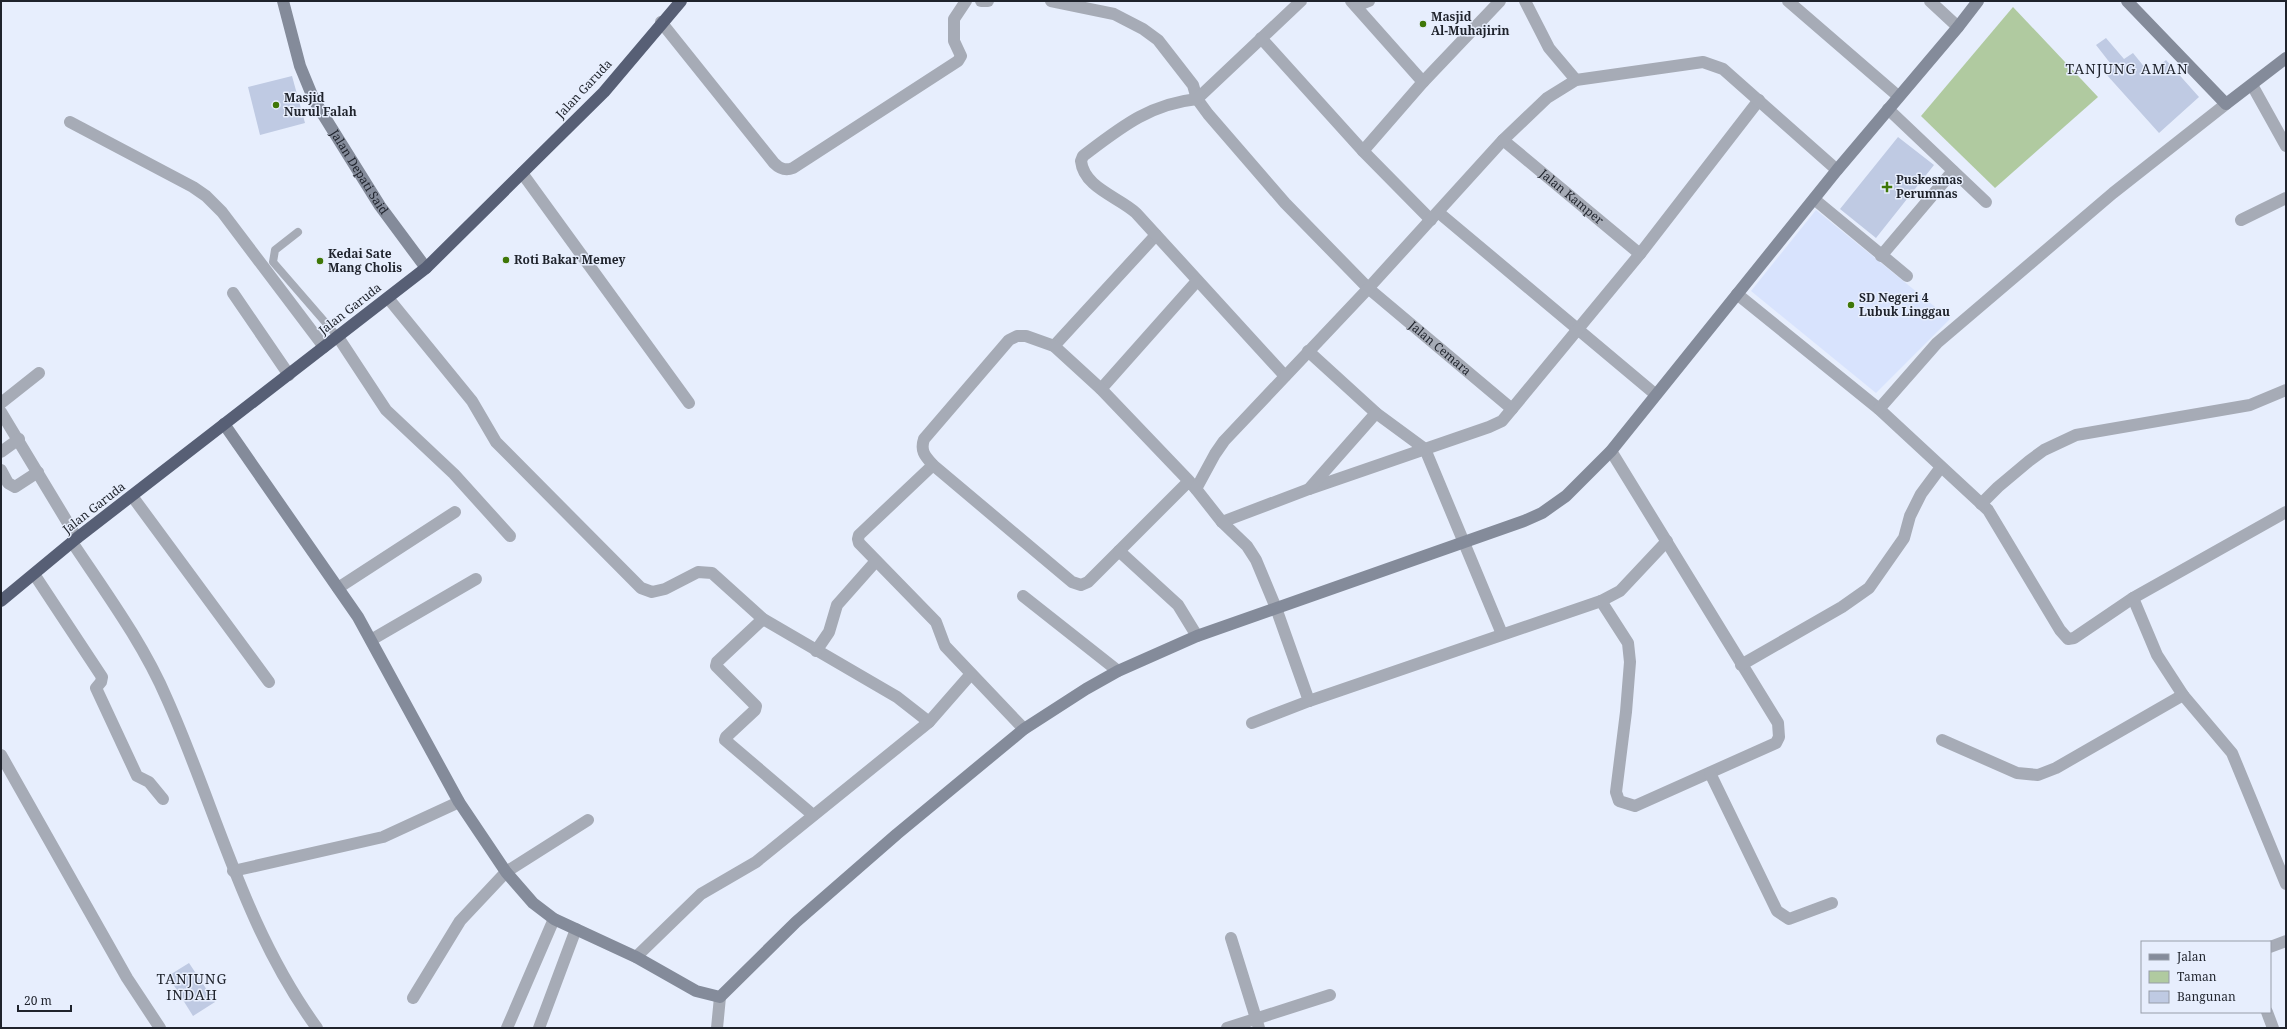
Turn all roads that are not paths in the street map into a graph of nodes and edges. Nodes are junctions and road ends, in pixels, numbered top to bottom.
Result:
1 (283, 1) edge
2 (681, 1) edge
3 (966, 1) edge
4 (981, 1) edge
5 (988, 1) edge
6 (1051, 1) edge
7 (1301, 1) edge
8 (1369, 1) edge
9 (1500, 1) edge
10 (1526, 1) edge
11 (1788, 1) edge
12 (1930, 1) edge
13 (1978, 1) edge
14 (2127, 1) edge
15 (1354, 3) edge
16 (661, 22) junction
17 (1958, 27) junction
18 (1261, 38) junction
19 (2286, 58) edge
20 (1576, 80) junction
21 (1424, 82) junction
22 (2252, 85) junction
23 (1898, 96) junction
24 (1196, 99) junction
25 (1759, 100) junction
26 (2226, 104) junction
27 (1888, 108) junction
28 (70, 122) dead end
29 (1503, 140) junction
30 (2286, 146) edge
31 (1363, 151) junction
32 (1837, 170) junction
33 (1953, 171) junction
34 (522, 173) junction
35 (2286, 198) edge
36 (1814, 199) junction
37 (1986, 202) dead end
38 (1434, 216) junction
39 (2241, 220) dead end
40 (298, 232) dead end
41 (1156, 235) junction
42 (1640, 254) junction
43 (1882, 256) junction
44 (426, 268) junction
45 (1907, 276) dead end
46 (1196, 281) junction
47 (1368, 288) junction
48 (233, 293) dead end
49 (1737, 294) junction
50 (388, 298) junction
51 (1578, 330) junction
52 (338, 337) junction
53 (1054, 346) junction
54 (324, 347) junction
55 (1308, 351) junction
56 (39, 373) dead end
57 (289, 375) junction
58 (1285, 376) junction
59 (1101, 389) junction
60 (2286, 390) edge
61 (1655, 394) junction
62 (1, 403) edge
63 (689, 403) dead end
64 (1512, 409) junction
65 (1879, 409) junction
66 (1, 412) edge
67 (1376, 413) junction
68 (224, 424) junction
69 (19, 440) junction
70 (1425, 449) junction
71 (1611, 451) junction
72 (1, 452) edge
73 (933, 465) junction
74 (1941, 467) junction
75 (1, 470) edge
76 (38, 472) junction
77 (1192, 485) junction
78 (1309, 489) junction
79 (132, 496) junction
80 (1981, 504) junction
81 (455, 512) dead end
82 (2286, 512) edge
83 (1222, 522) junction
84 (510, 536) dead end
85 (75, 540) junction
86 (1463, 541) junction
87 (1668, 541) junction
88 (1119, 550) junction
89 (876, 561) junction
90 (34, 574) junction
91 (476, 579) dead end
92 (338, 588) junction
93 (1023, 596) dead end
94 (2133, 598) junction
95 (1, 601) edge
96 (1601, 601) junction
97 (1276, 608) junction
98 (763, 620) junction
99 (1502, 634) junction
100 (1197, 636) junction
101 (372, 640) junction
102 (816, 651) junction
103 (1741, 665) junction
104 (1118, 671) junction
105 (971, 674) junction
106 (269, 682) dead end
107 (2180, 691) junction
108 (1309, 701) junction
109 (929, 722) junction
110 (1252, 723) dead end
111 (1024, 729) junction
112 (1942, 740) dead end
113 (1, 755) edge
114 (1710, 772) junction
115 (163, 799) dead end
116 (459, 802) junction
117 (813, 815) junction
118 (588, 820) dead end
119 (233, 871) junction
120 (506, 872) junction
121 (2286, 884) edge
122 (1832, 903) dead end
123 (554, 919) junction
124 (576, 929) junction
125 (1231, 938) dead end
126 (2286, 941) edge
127 (2271, 947) edge
128 (636, 957) junction
129 (1330, 995) dead end
130 (720, 997) junction
131 (413, 998) dead end
132 (2267, 1013) edge
133 (1258, 1024) edge
134 (160, 1028) edge
135 (317, 1028) edge
136 (507, 1028) edge
137 (540, 1028) edge
138 (717, 1028) edge
139 (1227, 1028) edge
140 (2273, 1028) edge

1 - 44 street, Jalan Depati Said
2 - 16 highway, Jalan Garuda
3 - 16 street
4 - 5 street
6 - 24 street
7 - 18 street
8 - 15 street
9 - 21 street
10 - 20 street
11 - 23 street
12 - 17 street
13 - 17 street
14 - 26 street
15 - 21 street
16 - 34 highway, Jalan Garuda
17 - 23 street
18 - 24 street
18 - 31 street
19 - 22 street
20 - 25 street
20 - 29 street
21 - 31 street
22 - 26 street
22 - 30 street
23 - 27 street
24 - 41 street
24 - 47 street, Jalan Cemara
25 - 32 street
25 - 42 street
26 - 65 street
27 - 32 street
27 - 33 street
28 - 54 street
29 - 38 street
29 - 42 street, Jalan Kamper
31 - 38 street
32 - 36 street
33 - 37 street
33 - 43 street
34 - 44 highway, Jalan Garuda
34 - 63 street
35 - 39 street
36 - 43 street
36 - 49 street
38 - 47 street
38 - 51 street
40 - 52 lane
41 - 46 street
41 - 53 street
42 - 51 street
43 - 45 street
44 - 50 highway, Jalan Garuda
46 - 58 street
46 - 59 street
47 - 55 street
47 - 64 street, Jalan Cemara
48 - 57 street
49 - 61 street
49 - 65 street
50 - 52 highway, Jalan Garuda
50 - 98 street
51 - 61 street
51 - 64 street
52 - 54 highway, Jalan Garuda
52 - 84 street
53 - 59 street
53 - 73 street
54 - 57 highway, Jalan Garuda
55 - 58 street
55 - 67 street
56 - 62 street
57 - 68 highway, Jalan Garuda
58 - 77 street
59 - 77 street
60 - 80 street
61 - 71 street
64 - 70 street
65 - 74 street
66 - 69 street
67 - 70 street
67 - 78 street
68 - 79 highway, Jalan Garuda
68 - 92 street
69 - 72 street
69 - 76 street
70 - 78 street
70 - 86 street
71 - 86 street
71 - 87 street
73 - 88 street
73 - 89 street
74 - 80 street
74 - 103 street
75 - 76 street
76 - 85 street
77 - 83 street
77 - 88 street
78 - 83 street
79 - 85 highway, Jalan Garuda
79 - 106 street
80 - 94 street
81 - 92 street
82 - 94 street
83 - 97 street
85 - 90 highway, Jalan Garuda
85 - 119 street
86 - 97 street
86 - 99 street
87 - 96 street
87 - 103 street
88 - 100 street
89 - 102 street
89 - 105 street
90 - 95 highway, Jalan Garuda
90 - 115 street
91 - 101 street
92 - 101 street
93 - 104 street
94 - 107 street
96 - 99 street
96 - 114 street
97 - 100 street
97 - 108 street
98 - 102 street
98 - 117 street
99 - 108 street
100 - 104 street
101 - 116 street
102 - 109 street
103 - 114 street
104 - 111 street
105 - 109 street
105 - 111 street
107 - 112 street
107 - 121 street
108 - 110 street
109 - 117 street
111 - 130 street
113 - 134 street
114 - 122 street
116 - 119 street
116 - 120 street
117 - 128 street
118 - 120 street
119 - 135 street
120 - 123 street
120 - 131 street
123 - 124 street
123 - 136 street
124 - 128 street
124 - 137 street
125 - 133 street
126 - 127 street
128 - 130 street
129 - 133 street
130 - 138 street
132 - 140 street
133 - 139 street

